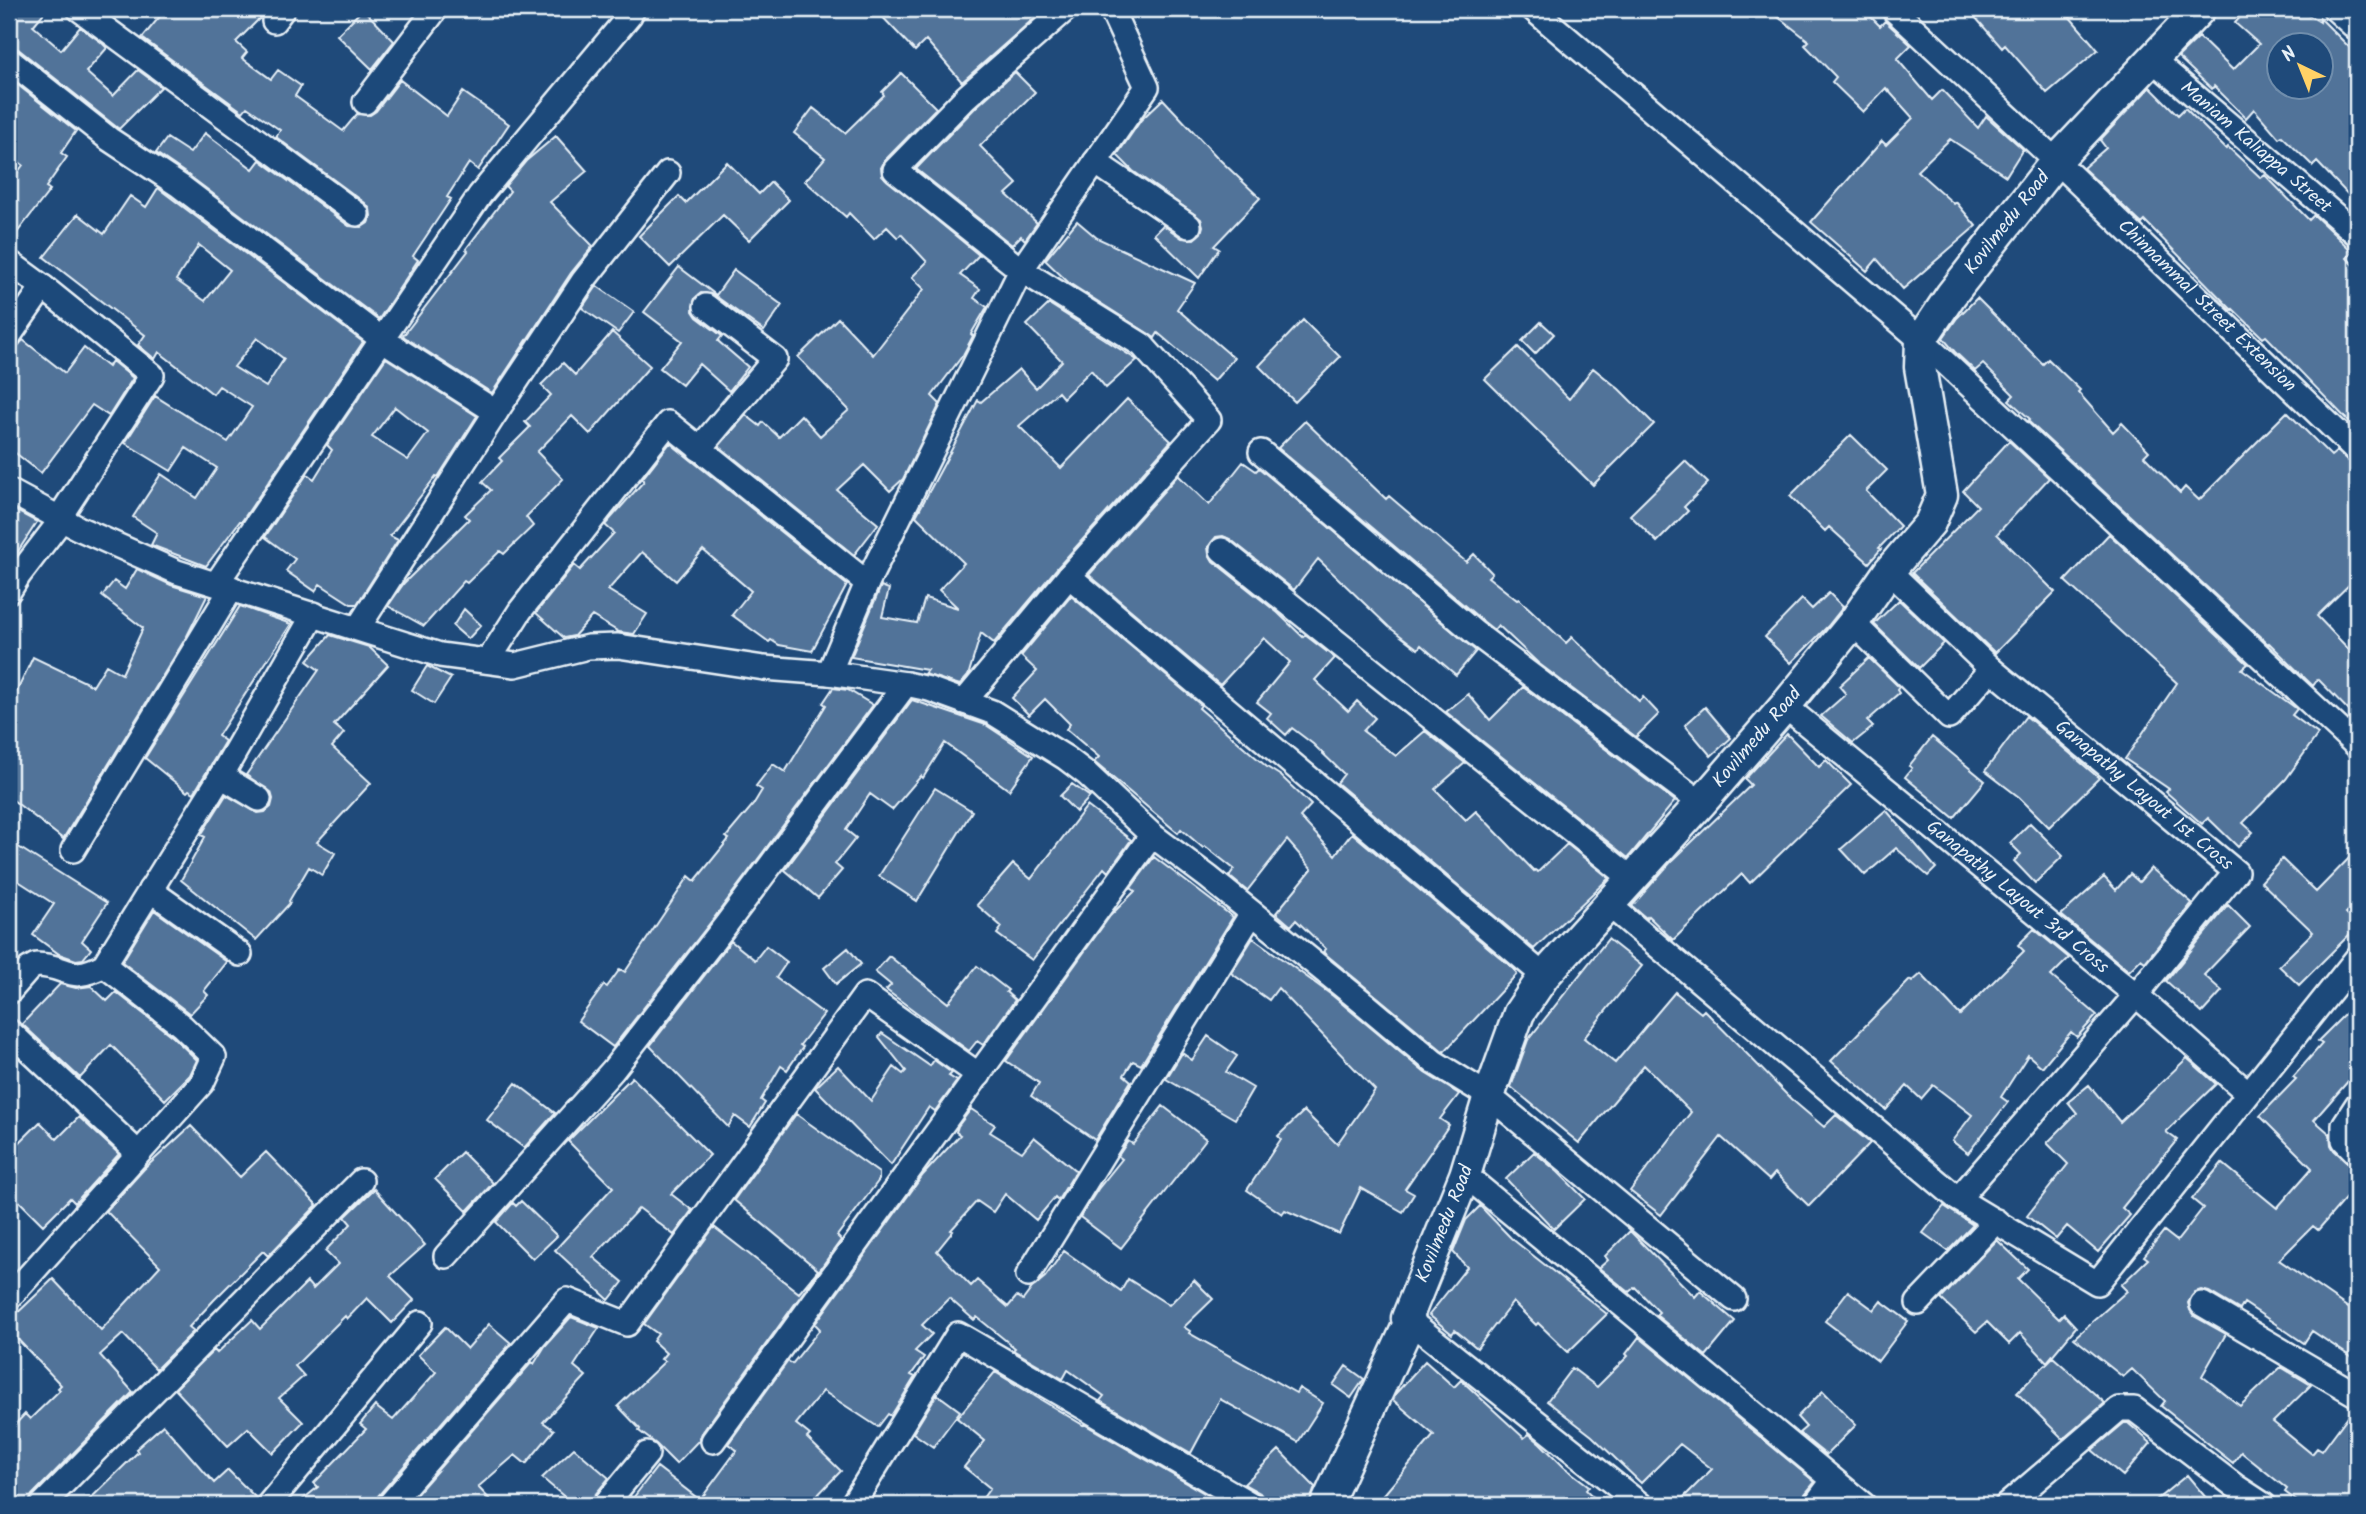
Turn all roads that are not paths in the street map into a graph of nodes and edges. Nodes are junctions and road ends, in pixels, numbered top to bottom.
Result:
1 (79, 9) edge
2 (436, 9) edge
3 (633, 9) edge
4 (1066, 9) edge
5 (1111, 9) edge
6 (1533, 9) edge
7 (1893, 9) edge
8 (2200, 9) edge
9 (2335, 9) edge
10 (2357, 29) edge
11 (9, 60) edge
12 (2153, 60) junction
13 (365, 102) dead end
14 (2056, 161) junction
15 (1095, 162) junction
16 (668, 173) dead end
17 (357, 214) dead end
18 (1189, 226) dead end
19 (2357, 234) edge
20 (9, 262) edge
21 (1021, 270) junction
22 (43, 287) junction
23 (706, 306) dead end
24 (9, 336) edge
25 (383, 340) junction
26 (1921, 340) junction
27 (496, 412) junction
28 (699, 449) junction
29 (2357, 451) edge
30 (1261, 452) dead end
31 (9, 491) edge
32 (61, 519) junction
33 (1222, 550) dead end
34 (1889, 571) junction
35 (1069, 576) junction
36 (12, 578) edge
37 (867, 583) junction
38 (224, 586) junction
39 (314, 614) junction
40 (1853, 623) junction
41 (358, 628) junction
42 (488, 661) junction
43 (1991, 669) junction
44 (829, 673) junction
45 (906, 684) junction
46 (964, 702) junction
47 (1784, 706) junction
48 (2357, 746) edge
49 (221, 776) junction
50 (259, 799) dead end
51 (1701, 803) junction
52 (1152, 835) junction
53 (73, 850) dead end
54 (1631, 878) junction
55 (150, 890) junction
56 (1608, 904) junction
57 (1252, 913) junction
58 (240, 954) dead end
59 (2357, 958) edge
60 (104, 965) junction
61 (1544, 976) junction
62 (9, 992) edge
63 (2136, 995) junction
64 (9, 1031) edge
65 (979, 1075) junction
66 (2248, 1093) junction
67 (1489, 1096) junction
68 (2357, 1105) edge
69 (138, 1153) junction
70 (2357, 1153) edge
71 (1465, 1175) junction
72 (361, 1181) dead end
73 (1958, 1199) junction
74 (1996, 1221) junction
75 (446, 1256) dead end
76 (1028, 1275) dead end
77 (9, 1298) edge
78 (1734, 1299) dead end
79 (1918, 1303) dead end
80 (2203, 1304) dead end
81 (1410, 1321) junction
82 (420, 1323) dead end
83 (2357, 1395) edge
84 (713, 1441) dead end
85 (647, 1454) dead end
86 (1833, 1481) junction
87 (43, 1505) edge
88 (268, 1505) edge
89 (389, 1505) edge
90 (605, 1505) edge
91 (852, 1505) edge
92 (1252, 1505) edge
93 (1326, 1505) edge
94 (1641, 1505) edge
95 (1815, 1505) edge
96 (1864, 1505) edge
97 (2007, 1505) edge
98 (2264, 1505) edge

1 - 17 street
2 - 13 street
3 - 25 street
4 - 21 street
5 - 15 street
6 - 26 street
7 - 14 street, Chinnammal Street Extension
8 - 12 street, Kovilmedu Road
9 - 10 street
11 - 25 street
12 - 14 street, Kovilmedu Road
12 - 19 street, Maniam Kaliappa Street
14 - 26 street, Kovilmedu Road
14 - 29 street, Chinnammal Street Extension
15 - 18 street
15 - 21 street
16 - 27 street
20 - 22 street
21 - 35 street
21 - 37 street
22 - 24 street
22 - 32 street
23 - 28 street
25 - 27 street
25 - 38 street
26 - 34 street, Kovilmedu Road
26 - 48 street
27 - 41 street
28 - 37 street
28 - 42 street
30 - 51 street
31 - 32 street
32 - 36 street
32 - 38 street
33 - 54 street
34 - 40 street, Kovilmedu Road
34 - 43 street, Ganapathy Layout 1st Cross
35 - 46 street
35 - 61 street
37 - 44 street
38 - 39 street
38 - 53 street
39 - 41 street
39 - 49 street
40 - 43 street
40 - 47 street, Kovilmedu Road
41 - 42 street
42 - 44 street
43 - 63 street, Ganapathy Layout 1st Cross
44 - 45 street
45 - 46 street
45 - 75 street
46 - 52 street
47 - 51 street, Kovilmedu Road
47 - 63 street, Ganapathy Layout 3rd Cross
49 - 50 street
49 - 55 street
51 - 54 street, Kovilmedu Road
52 - 57 street
52 - 65 street
54 - 56 street, Kovilmedu Road
55 - 58 street
55 - 60 street
56 - 61 street, Kovilmedu Road
56 - 73 street
57 - 67 street
57 - 76 street
59 - 66 street
60 - 62 street
60 - 69 street
61 - 67 street, Kovilmedu Road
63 - 66 street, Ganapathy Layout 3rd Cross
63 - 73 street, Ganapathy Layout 1st Cross
64 - 69 street
65 - 84 street
65 - 89 street
66 - 74 street
67 - 71 street, Kovilmedu Road
67 - 78 street
68 - 70 street
69 - 77 street
71 - 81 street, Kovilmedu Road
71 - 86 street
72 - 87 street
73 - 74 street
74 - 79 street
80 - 83 street
81 - 93 street, Kovilmedu Road
81 - 94 street
82 - 88 street
85 - 90 street
86 - 95 street
86 - 96 street
91 - 92 street
97 - 98 street

